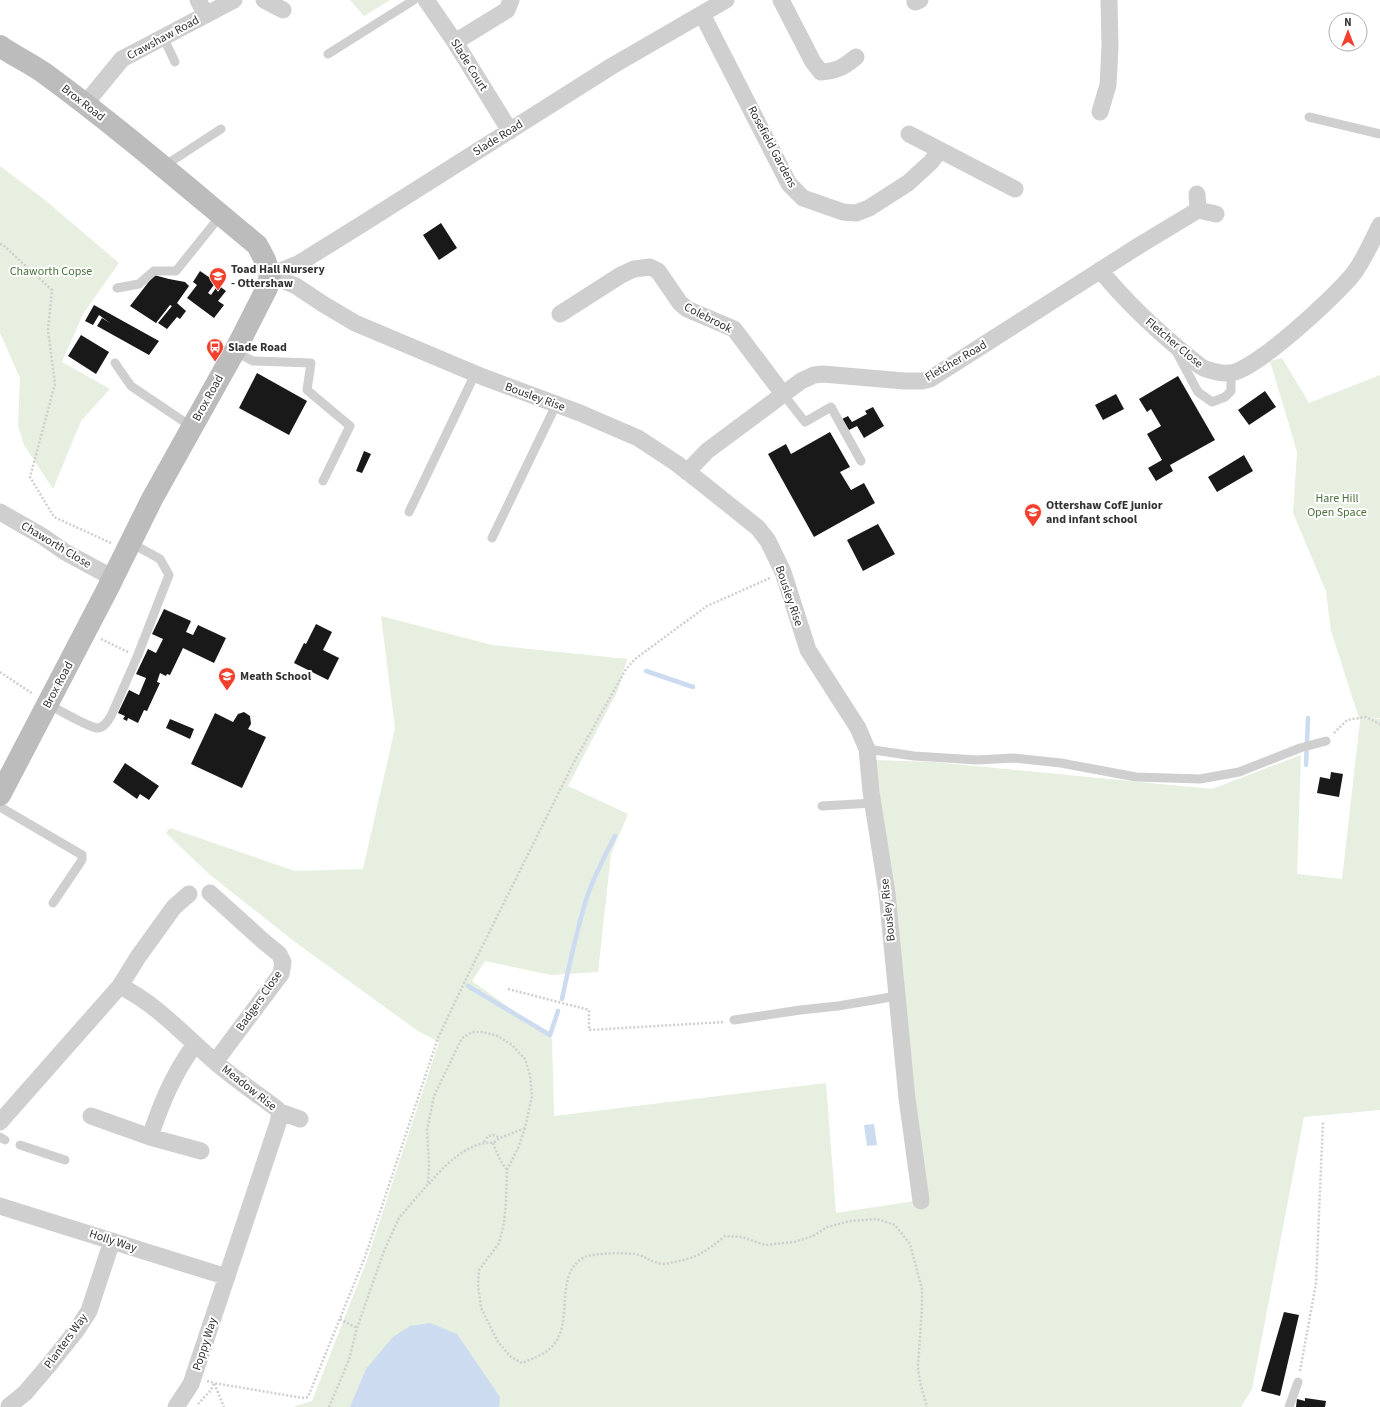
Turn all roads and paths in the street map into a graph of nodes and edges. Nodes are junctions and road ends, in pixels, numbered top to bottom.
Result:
1 (234, 0) edge
2 (264, 0) edge
3 (414, 0) edge
4 (426, 0) edge
5 (511, 0) edge
6 (726, 0) edge
7 (781, 0) edge
8 (1109, 0) edge
9 (202, 7) edge
10 (283, 10) dead end
11 (702, 14) junction
12 (163, 37) junction
13 (455, 42) junction
14 (0, 46) edge
15 (328, 54) dead end
16 (856, 57) dead end
17 (175, 62) dead end
18 (85, 104) junction
19 (1101, 112) dead end
20 (1309, 117) dead end
21 (221, 129) dead end
22 (510, 131) junction
23 (909, 134) dead end
24 (1380, 134) edge
25 (940, 150) junction
26 (163, 167) junction
27 (1015, 189) dead end
28 (1216, 214) dead end
29 (221, 215) junction
30 (1380, 225) edge
31 (0, 244) edge
32 (1100, 270) junction
33 (270, 275) junction
34 (117, 288) dead end
35 (561, 314) dead end
36 (1171, 343) junction
37 (234, 351) junction
38 (115, 363) dead end
39 (1230, 373) junction
40 (475, 374) junction
41 (783, 394) junction
42 (556, 405) junction
43 (192, 427) junction
44 (861, 461) dead end
45 (687, 472) junction
46 (323, 481) dead end
47 (0, 512) edge
48 (408, 512) dead end
49 (492, 538) dead end
50 (129, 546) junction
51 (783, 572) junction
52 (113, 578) junction
53 (86, 631) junction
54 (138, 657) junction
55 (0, 672) edge
56 (48, 704) junction
57 (1380, 724) edge
58 (1326, 741) joint
59 (867, 749) junction
60 (0, 795) edge
61 (873, 803) junction
62 (822, 806) dead end
63 (0, 807) edge
64 (210, 893) dead end
65 (189, 894) dead end
66 (53, 903) dead end
67 (120, 986) junction
68 (508, 989) dead end
69 (897, 996) junction
70 (734, 1020) joint
71 (195, 1044) junction
72 (214, 1062) junction
73 (280, 1112) junction
74 (91, 1116) dead end
75 (300, 1119) dead end
76 (0, 1122) edge
77 (1323, 1122) dead end
78 (525, 1128) junction
79 (150, 1137) junction
80 (500, 1138) junction
81 (484, 1142) junction
82 (493, 1143) junction
83 (20, 1145) dead end
84 (201, 1151) dead end
85 (65, 1160) dead end
86 (507, 1170) junction
87 (428, 1184) junction
88 (921, 1201) dead end
89 (0, 1206) edge
90 (112, 1241) junction
91 (227, 1277) junction
92 (340, 1319) junction
93 (357, 1328) junction
94 (1298, 1382) joint
95 (214, 1383) junction
96 (6, 1404) edge
97 (176, 1407) edge
98 (195, 1407) edge
99 (224, 1407) edge
100 (329, 1407) edge
101 (927, 1407) edge
102 (1289, 1407) edge

1 - 9 street, Crawshaw Road
2 - 10 street
3 - 15 lane
4 - 13 street, Slade Court
5 - 13 street
6 - 11 street, Slade Road
7 - 16 street
8 - 19 street
9 - 12 street, Crawshaw Road
11 - 22 street, Slade Road
11 - 25 street, Rosefield Gardens
12 - 17 lane
12 - 18 street, Crawshaw Road
13 - 22 street, Slade Court
14 - 18 street, Brox Road
18 - 26 street, Brox Road
20 - 24 lane
21 - 26 lane
22 - 33 street, Slade Road
23 - 25 street
25 - 27 street
26 - 29 street, Brox Road
28 - 32 street, Fletcher Road
29 - 33 street, Brox Road
29 - 34 lane
30 - 39 street
31 - 50 path
32 - 36 street, Fletcher Close
32 - 41 street, Fletcher Road
33 - 37 street, Brox Road
33 - 40 street, Bousley Rise
35 - 41 street, Colebrook
36 - 39 street, Fletcher Close
36 - 39 lane
37 - 43 street, Brox Road
37 - 46 lane
38 - 43 lane
40 - 42 street, Bousley Rise
40 - 48 lane
41 - 44 lane
41 - 45 street, Fletcher Road
42 - 45 street, Bousley Rise
42 - 49 lane
43 - 50 street, Brox Road
45 - 51 street, Bousley Rise
47 - 52 street, Chaworth Close
50 - 52 street, Brox Road
50 - 54 lane
51 - 59 street, Bousley Rise
51 - 92 path
52 - 53 street, Brox Road
53 - 54 path
53 - 56 street, Brox Road
54 - 56 lane
55 - 56 path
56 - 60 street, Brox Road
57 - 58 path
58 - 59 lane
59 - 61 street, Bousley Rise
61 - 62 lane
61 - 69 street, Bousley Rise
63 - 66 lane
64 - 72 street, Badgers Close
65 - 67 street
67 - 71 street, Meadow Rise
67 - 76 street
68 - 70 path
69 - 70 lane
69 - 88 street, Bousley Rise
71 - 72 street, Meadow Rise
71 - 79 street
72 - 73 street, Meadow Rise
73 - 75 street
73 - 91 street, Meadow Rise
74 - 79 street
77 - 94 path
78 - 80 path
78 - 86 path
78 - 87 path
79 - 84 street
80 - 81 path
80 - 82 path
81 - 82 path
81 - 87 path
82 - 86 path
83 - 85 lane
86 - 101 path
87 - 93 path
89 - 90 street, Holly Way
90 - 91 street, Holly Way
90 - 96 street, Planters Way
91 - 97 street, Poppy Way
92 - 93 path
92 - 95 path
93 - 100 path
94 - 102 lane
95 - 98 path
95 - 99 path

